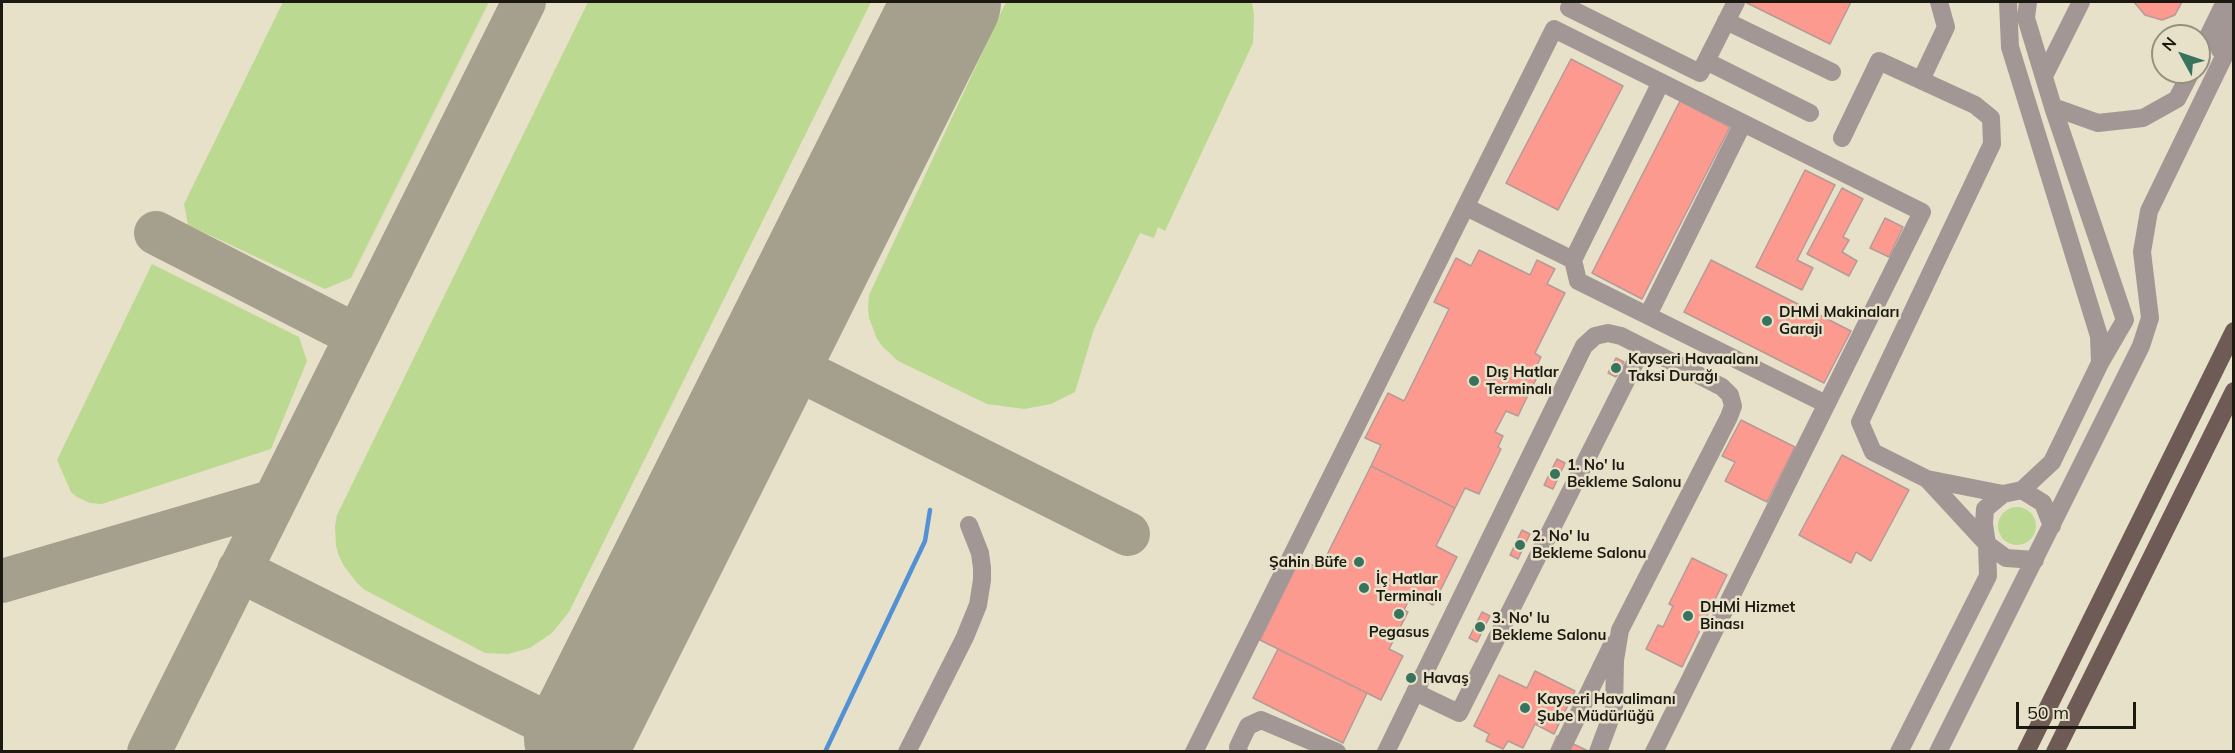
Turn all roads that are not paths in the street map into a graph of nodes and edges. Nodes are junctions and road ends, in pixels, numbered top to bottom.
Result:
1 (1736, 2) edge
2 (1940, 2) edge
3 (2008, 2) edge
4 (2028, 2) edge
5 (2081, 2) edge
6 (2227, 2) edge
7 (1569, 8) dead end
8 (1726, 21) junction
9 (2211, 32) edge
10 (2234, 36) edge
11 (1706, 61) junction
12 (2216, 70) junction
13 (1832, 72) dead end
14 (2044, 76) junction
15 (1921, 80) junction
16 (1661, 82) junction
17 (2185, 84) edge
18 (2053, 108) junction
19 (1810, 113) dead end
20 (1743, 123) junction
21 (1842, 138) dead end
22 (1466, 207) junction
23 (1573, 260) junction
24 (1648, 315) junction
25 (2234, 331) edge
26 (1643, 347) junction
27 (2100, 363) junction
28 (2234, 392) edge
29 (1826, 404) junction
30 (1927, 479) junction
31 (2022, 490) junction
32 (2003, 494) junction
33 (969, 525) dead end
34 (2052, 526) junction
35 (1987, 544) junction
36 (2034, 560) junction
37 (1620, 630) junction
38 (1415, 692) junction
39 (907, 752) edge
40 (1194, 752) edge
41 (1239, 752) edge
42 (1337, 752) edge
43 (1386, 752) edge
44 (1560, 752) edge
45 (1598, 752) edge
46 (1654, 752) edge
47 (1899, 752) edge
48 (1938, 752) edge
49 (2026, 752) edge
50 (2055, 752) edge

1 - 8 lane
2 - 15 lane
3 - 27 lane
4 - 14 lane
5 - 14 lane
6 - 9 lane
6 - 12 lane
7 - 11 lane
8 - 11 lane
8 - 13 lane
10 - 12 lane
11 - 19 lane
12 - 34 lane
14 - 18 lane
15 - 21 lane
15 - 30 lane
16 - 20 lane
16 - 22 lane
16 - 23 lane
17 - 18 lane
18 - 27 lane
20 - 24 lane
20 - 29 lane
22 - 23 lane
22 - 40 lane
23 - 24 lane
24 - 29 lane
25 - 49 main road
26 - 37 lane
26 - 38 lane
26 - 38 lane
27 - 31 lane
28 - 50 main road
29 - 46 lane
30 - 32 lane
30 - 35 lane
31 - 32 lane
31 - 34 lane
32 - 35 lane
33 - 39 lane
34 - 36 lane
35 - 36 lane
35 - 47 lane
36 - 48 lane
37 - 44 lane
37 - 45 lane
38 - 43 lane
41 - 42 lane

